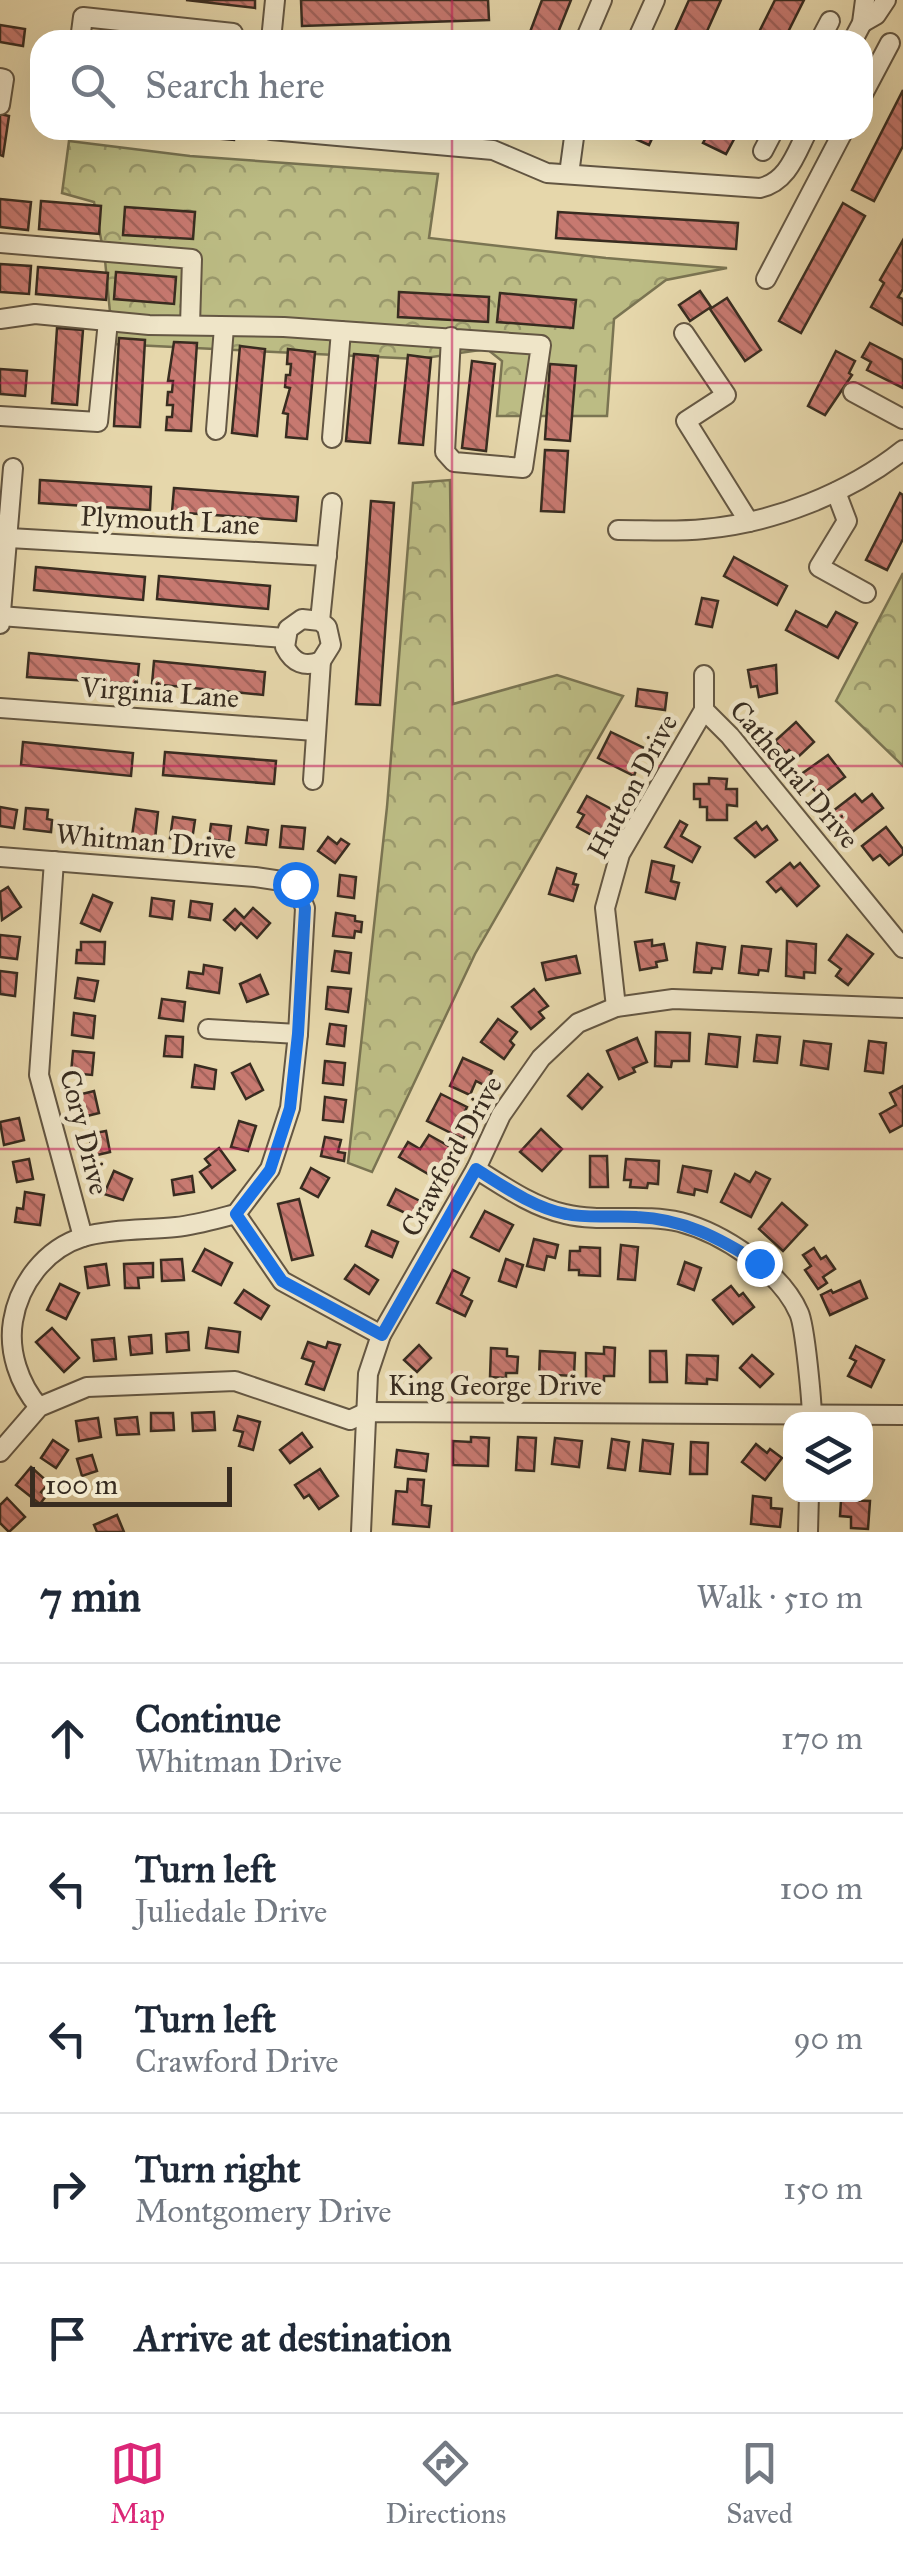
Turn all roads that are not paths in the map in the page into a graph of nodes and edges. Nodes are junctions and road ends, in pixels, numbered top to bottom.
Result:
1 (276, 0) edge
2 (602, 0) edge
3 (655, 0) edge
4 (865, 0) edge
5 (886, 0) edge
6 (830, 20) dead end
7 (81, 30) edge
8 (205, 30) edge
9 (272, 30) edge
10 (588, 30) edge
11 (642, 30) edge
12 (825, 30) edge
13 (858, 30) edge
14 (859, 30) edge
15 (890, 43) dead end
16 (873, 57) edge
17 (0, 78) edge
18 (0, 105) edge
19 (382, 140) edge
20 (574, 140) edge
21 (769, 140) edge
22 (805, 140) edge
23 (839, 140) edge
24 (763, 151) dead end
25 (569, 174) junction
26 (0, 243) edge
27 (766, 279) dead end
28 (0, 319) edge
29 (108, 320) junction
30 (190, 325) junction
31 (224, 327) junction
32 (342, 330) junction
33 (684, 333) dead end
34 (451, 337) junction
35 (852, 392) dead end
36 (0, 416) edge
37 (903, 419) edge
38 (216, 430) dead end
39 (332, 438) dead end
40 (903, 450) edge
41 (12, 468) dead end
42 (836, 492) junction
43 (332, 503) dead end
44 (748, 522) junction
45 (618, 530) dead end
46 (9, 538) junction
47 (327, 556) junction
48 (866, 594) dead end
49 (0, 616) edge
50 (320, 621) junction
51 (0, 625) edge
52 (285, 638) junction
53 (321, 661) junction
54 (704, 674) dead end
55 (0, 708) edge
56 (704, 710) junction
57 (315, 731) junction
58 (313, 780) dead end
59 (0, 857) edge
60 (54, 861) junction
61 (903, 948) edge
62 (616, 1008) junction
63 (903, 1008) edge
64 (208, 1030) dead end
65 (298, 1034) junction
66 (476, 1169) junction
67 (236, 1214) junction
68 (83, 1236) junction
69 (382, 1335) junction
70 (38, 1407) junction
71 (368, 1412) junction
72 (812, 1412) edge
73 (873, 1415) edge
74 (903, 1415) edge
75 (783, 1416) edge
76 (0, 1452) edge
77 (809, 1502) edge
78 (361, 1532) edge
79 (808, 1532) edge

1 - 9 street
2 - 10 street
3 - 11 street
4 - 13 street
5 - 14 street
6 - 12 street
7 - 8 street
15 - 16 street
17 - 18 street
19 - 25 street
20 - 25 street
21 - 24 street
22 - 25 street
23 - 27 street
26 - 30 street
28 - 29 street
29 - 30 street
29 - 36 street
30 - 31 street
31 - 32 street
31 - 38 street
32 - 34 street
32 - 39 street
33 - 44 street
34 - 34 street
35 - 37 street
40 - 42 street
41 - 46 street
42 - 44 street
42 - 48 street
43 - 47 street
44 - 45 street
46 - 47 street, Plymouth Lane
46 - 49 street
47 - 50 street
49 - 51 street
49 - 52 street
50 - 52 street
50 - 53 street
52 - 53 street
53 - 57 street
54 - 56 street, Cathedral Drive
55 - 57 street, Virginia Lane
56 - 61 street, Cathedral Drive
56 - 62 street, Hutton Drive
57 - 58 street
59 - 60 street, Whitman Drive
60 - 65 street, Whitman Drive
60 - 68 street, Cory Drive
62 - 63 street, Crawford Drive
62 - 66 street, Crawford Drive
64 - 65 street
65 - 67 street, Whitman Drive
66 - 69 street, Crawford Drive
66 - 72 street
67 - 68 street
67 - 69 street
68 - 70 street
69 - 71 street, Crawford Drive
70 - 71 street, King George Drive
70 - 76 street, King George Drive
71 - 75 street, King George Drive
71 - 78 street, Crawford Drive
73 - 74 street, King George Drive
77 - 79 street

